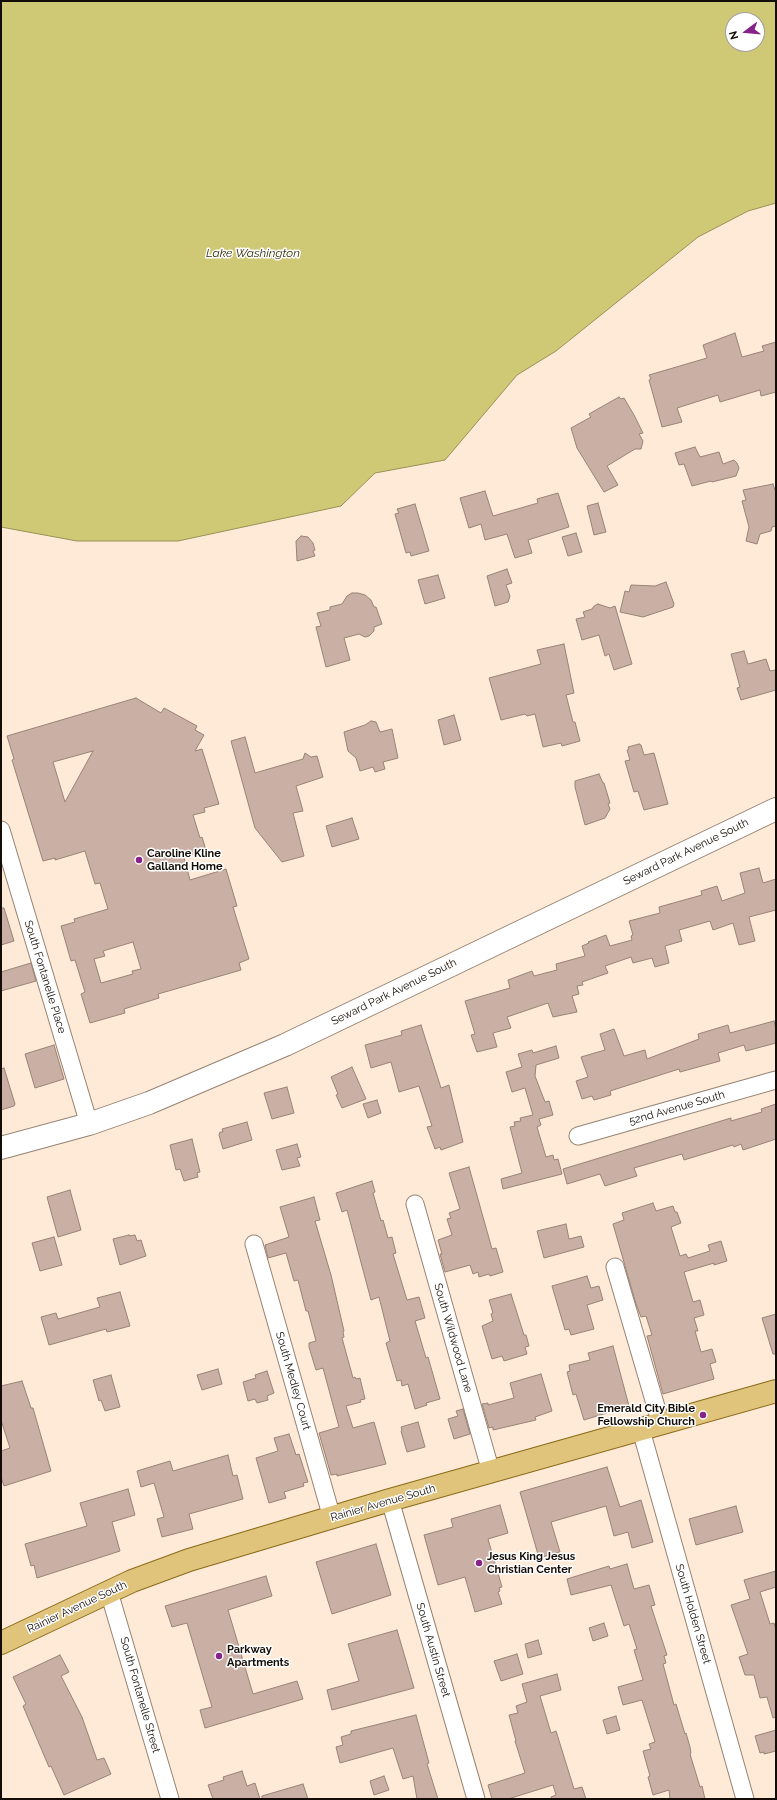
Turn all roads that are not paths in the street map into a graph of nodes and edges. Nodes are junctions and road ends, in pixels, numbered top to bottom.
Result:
1 (776, 809) edge
2 (1, 830) edge
3 (776, 1080) edge
4 (89, 1124) junction
5 (578, 1136) dead end
6 (1, 1148) edge
7 (415, 1204) dead end
8 (254, 1244) dead end
9 (615, 1267) dead end
10 (776, 1391) edge
11 (651, 1427) junction
12 (491, 1472) junction
13 (390, 1500) junction
14 (332, 1518) junction
15 (109, 1592) junction
16 (1, 1643) edge
17 (170, 1799) edge
18 (476, 1799) edge
19 (745, 1799) edge

1 - 4 main road, Seward Park Avenue South
2 - 4 street, South Fontanelle Place
3 - 5 street, 52nd Avenue South
4 - 6 main road, Seward Park Avenue South
7 - 12 street, South Wildwood Lane
8 - 14 street, South Medley Court
9 - 11 street, South Holden Street
10 - 11 main road, Rainier Avenue South
11 - 12 main road, Rainier Avenue South
11 - 19 street, South Holden Street
12 - 13 main road, Rainier Avenue South
13 - 14 main road, Rainier Avenue South
13 - 18 street, South Austin Street
14 - 15 main road, Rainier Avenue South
15 - 16 main road, Rainier Avenue South
15 - 17 street, South Fontanelle Street

